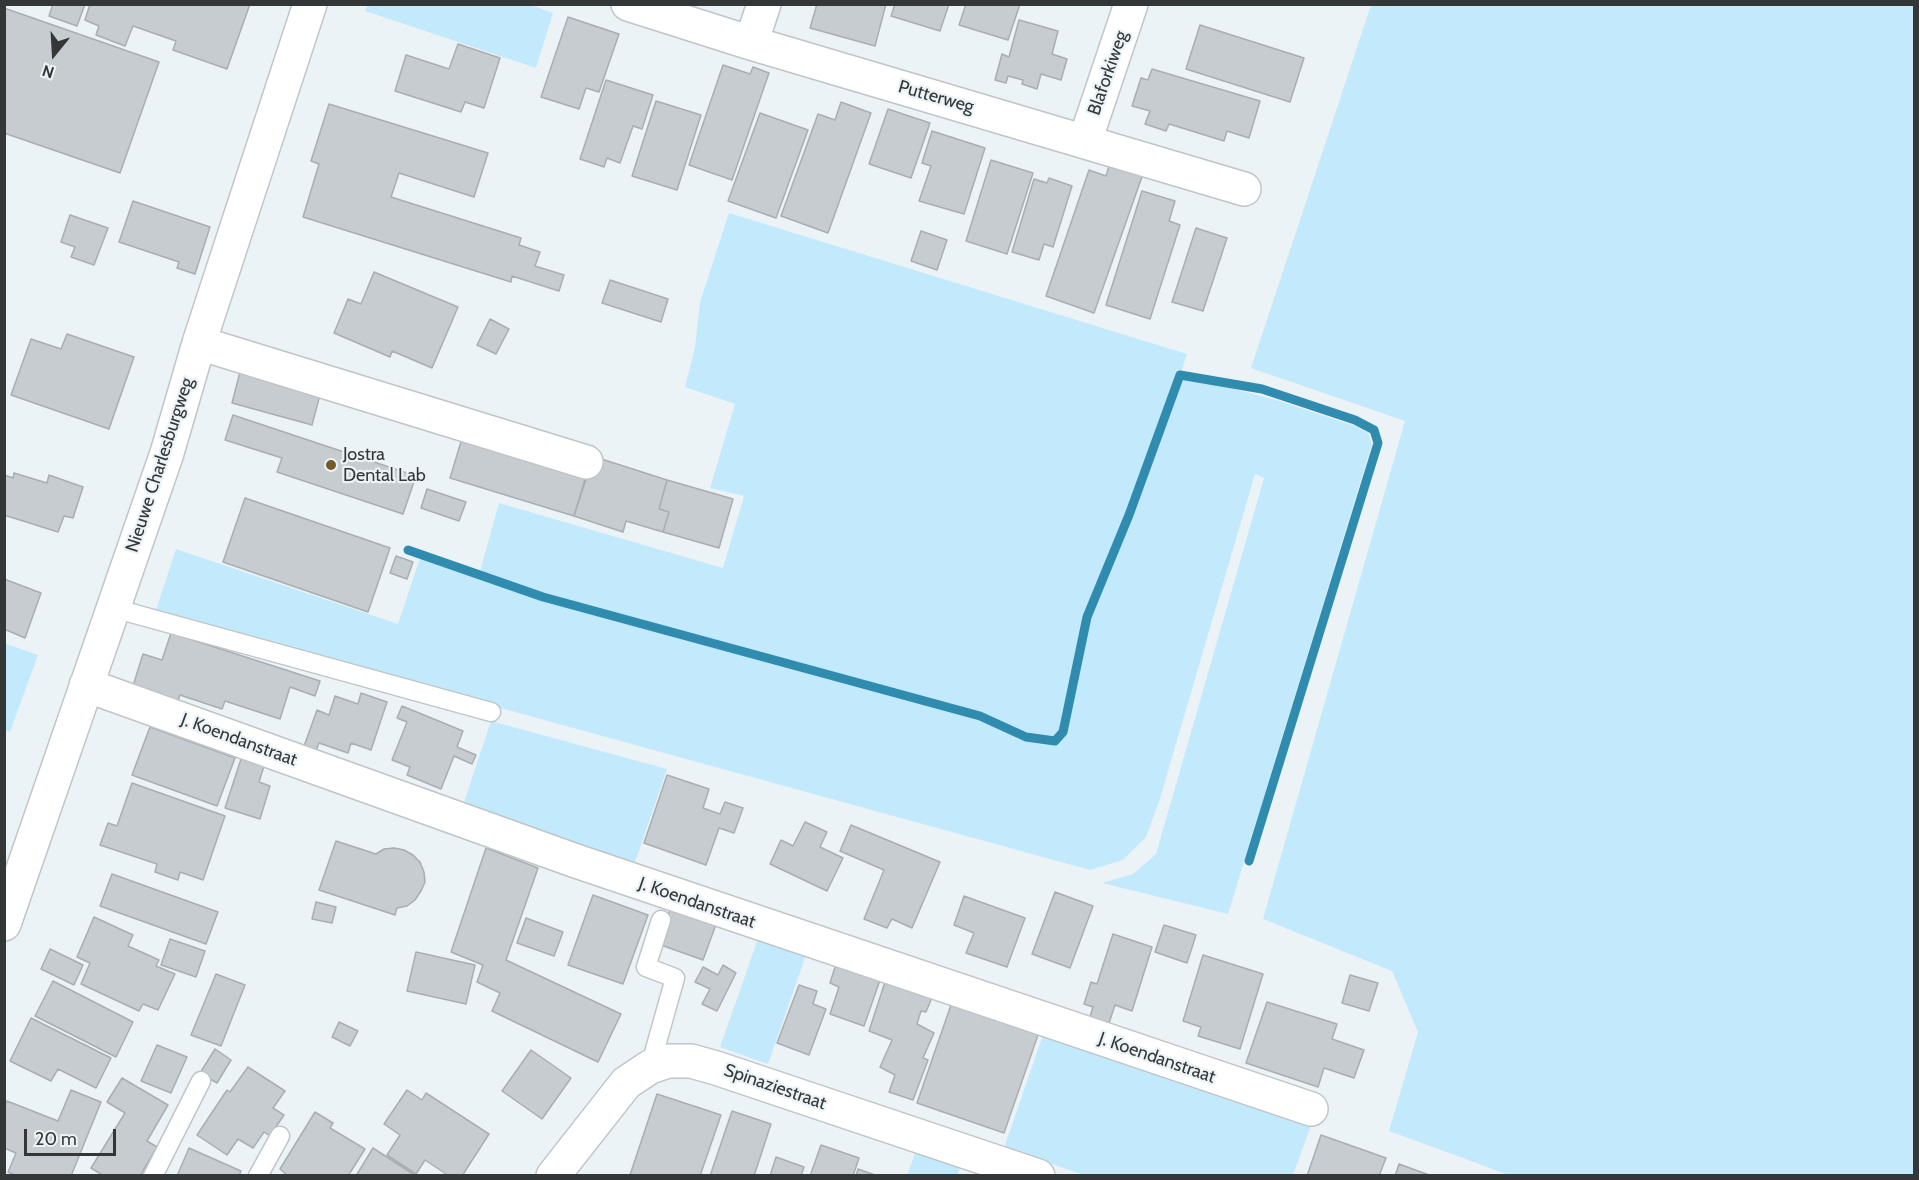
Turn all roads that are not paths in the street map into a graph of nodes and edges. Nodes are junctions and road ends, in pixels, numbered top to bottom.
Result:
1 (310, 4) edge
2 (628, 4) edge
3 (764, 4) edge
4 (1131, 4) edge
5 (751, 43) junction
6 (1085, 141) junction
7 (1245, 189) dead end
8 (199, 343) junction
9 (585, 462) dead end
10 (113, 608) junction
11 (86, 685) junction
12 (491, 712) dead end
13 (662, 920) dead end
14 (4, 924) edge
15 (650, 1067) junction
16 (201, 1081) dead end
17 (1311, 1109) dead end
18 (280, 1136) dead end
19 (153, 1176) edge
20 (258, 1176) edge
21 (553, 1176) edge
22 (1038, 1176) edge

1 - 8 street, Nieuwe Charlesburgweg
2 - 5 street, Putterweg
3 - 5 street
4 - 6 street, Blaforkiweg
5 - 6 street, Putterweg
6 - 7 street, Putterweg
8 - 9 street
8 - 10 street, Nieuwe Charlesburgweg
10 - 11 street, Nieuwe Charlesburgweg
10 - 12 lane
11 - 14 street, Nieuwe Charlesburgweg
11 - 17 street, J. Koendanstraat
13 - 15 lane
15 - 21 street, Spinaziestraat
15 - 22 street, Spinaziestraat
16 - 19 lane
18 - 20 lane

